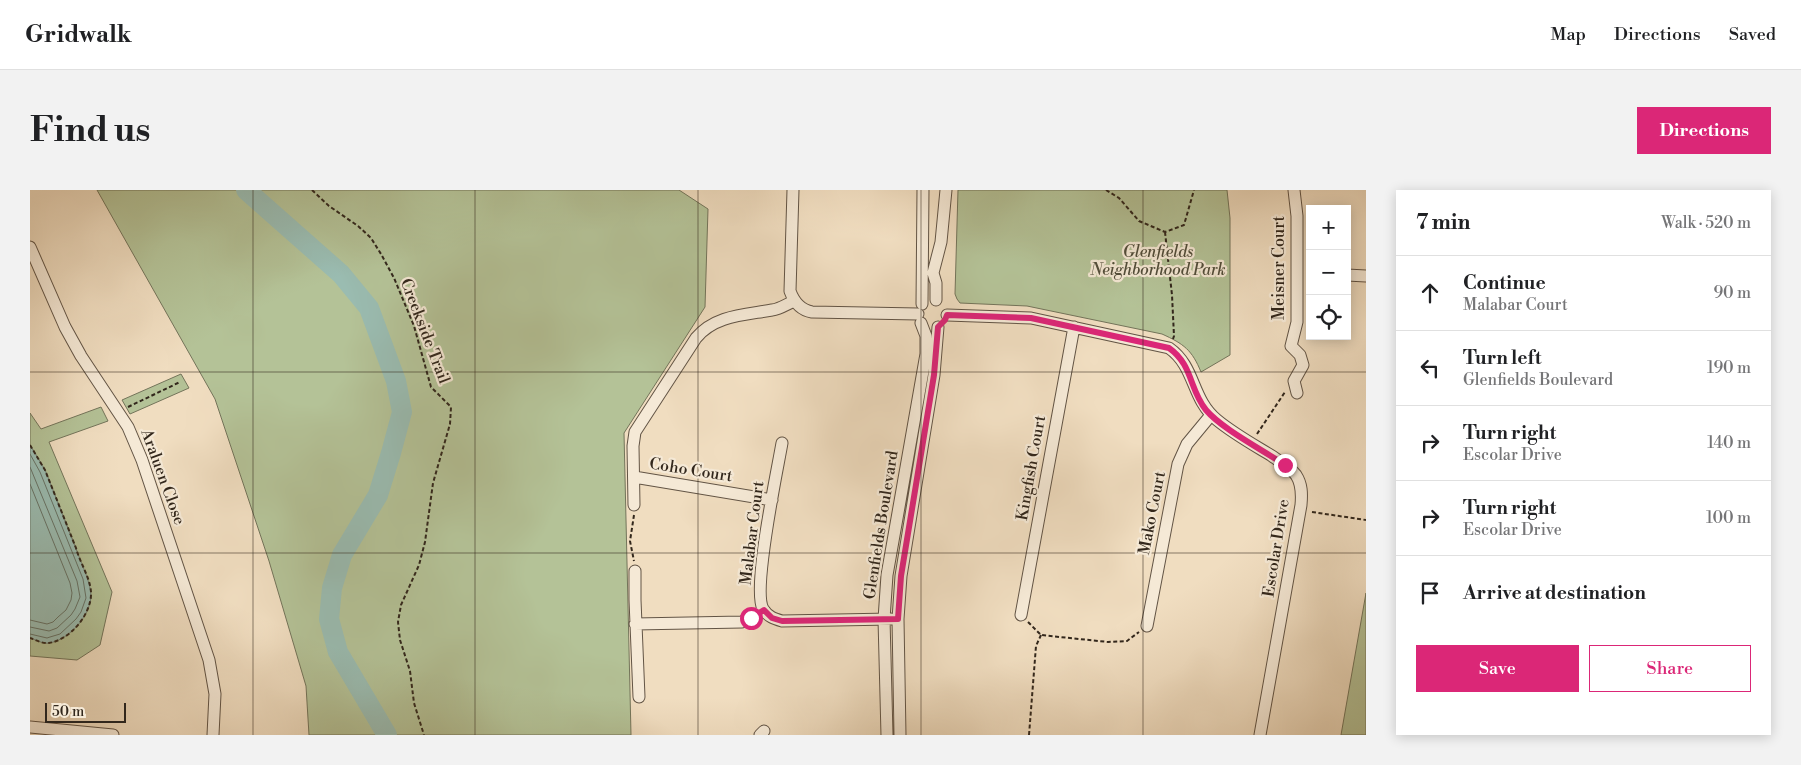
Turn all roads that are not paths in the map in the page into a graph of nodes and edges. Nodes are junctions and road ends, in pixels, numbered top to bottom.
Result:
1 (793, 190) edge
2 (924, 190) edge
3 (946, 190) edge
4 (1294, 190) edge
5 (30, 248) edge
6 (1297, 274) junction
7 (1306, 274) edge
8 (1351, 275) edge
9 (1366, 276) edge
10 (794, 300) junction
11 (936, 300) junction
12 (920, 314) junction
13 (947, 315) junction
14 (938, 327) junction
15 (1074, 327) junction
16 (1291, 392) road end
17 (1211, 415) junction
18 (782, 443) dead end
19 (634, 477) junction
20 (772, 500) junction
21 (634, 505) road end
22 (636, 571) road end
23 (764, 610) junction
24 (1021, 615) road end
25 (884, 619) junction
26 (898, 619) junction
27 (635, 624) junction
28 (1148, 626) road end
29 (638, 697) dead end
30 (32, 729) edge
31 (113, 735) edge
32 (213, 735) edge
33 (887, 735) edge
34 (900, 735) edge
35 (1260, 735) edge

1 - 10 street
2 - 12 street, Glenfields Boulevard
3 - 11 street
4 - 6 street, Meisner Court
5 - 32 street, Araluen Close
6 - 7 street
6 - 16 street, Meisner Court
8 - 9 street
10 - 12 street
10 - 19 street, Coho Court
11 - 12 street
11 - 13 street
12 - 14 street
12 - 25 street, Glenfields Boulevard
13 - 14 street
13 - 15 street
14 - 26 street, Glenfields Boulevard
15 - 17 street, Escolar Drive
15 - 24 street, Kingfish Court
17 - 28 street, Mako Court
17 - 35 street, Escolar Drive
18 - 20 street, Malabar Court
19 - 20 street, Coho Court
19 - 21 street, Coho Court
20 - 23 street, Malabar Court
22 - 27 street
23 - 25 street
23 - 27 street
25 - 26 street
25 - 33 street, Glenfields Boulevard
26 - 34 street, Glenfields Boulevard
27 - 29 street
30 - 31 street

